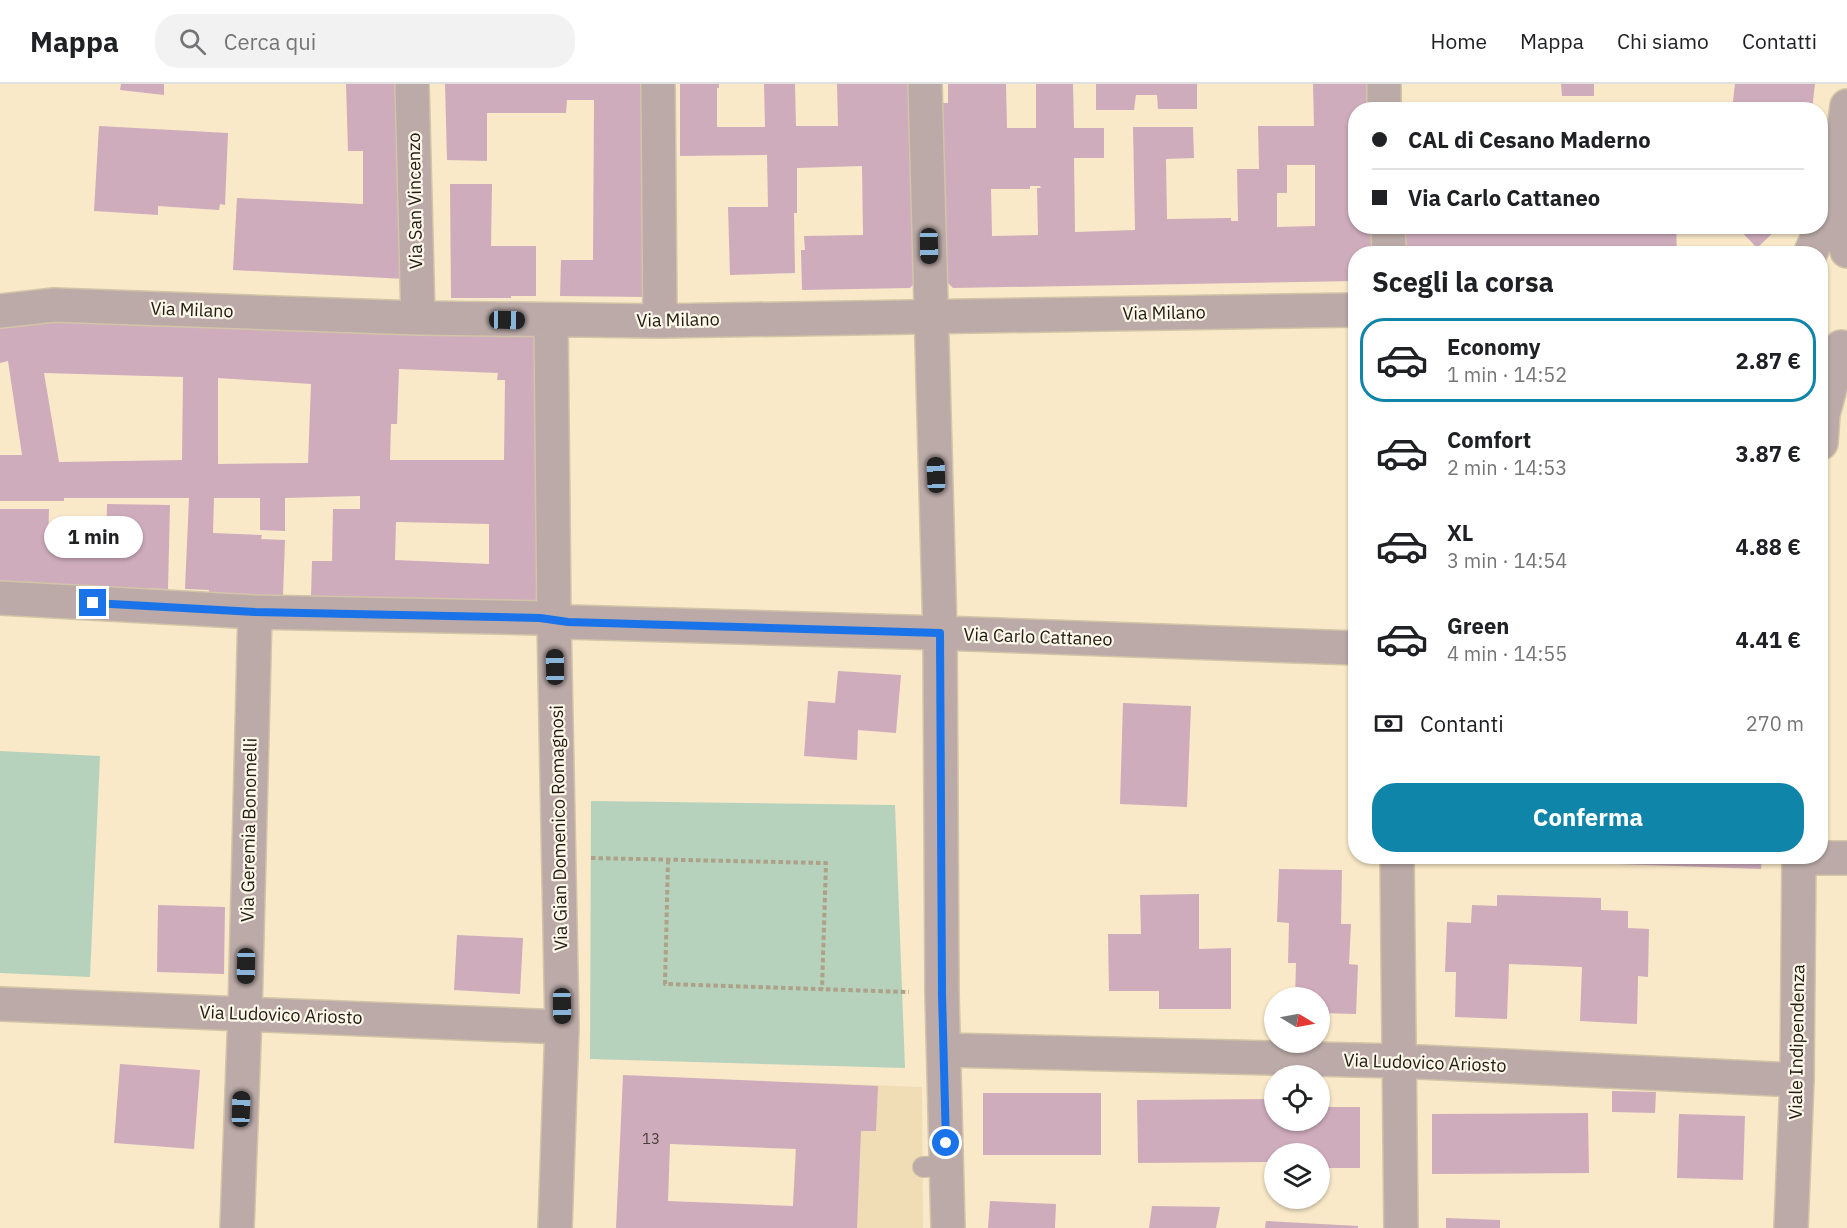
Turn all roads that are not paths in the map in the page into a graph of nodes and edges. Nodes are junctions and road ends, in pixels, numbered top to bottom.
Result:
1 (412, 84) edge
2 (658, 84) edge
3 (925, 84) edge
4 (1384, 84) edge
5 (1384, 102) edge
6 (1847, 106) edge
7 (1835, 198) junction
8 (1828, 214) edge
9 (1847, 251) edge
10 (1828, 256) edge
11 (1847, 259) edge
12 (0, 310) edge
13 (1348, 310) edge
14 (931, 316) junction
15 (418, 318) junction
16 (551, 321) junction
17 (660, 321) junction
18 (1836, 346) edge
19 (1828, 389) edge
20 (0, 598) edge
21 (255, 612) junction
22 (554, 620) junction
23 (940, 633) junction
24 (1348, 648) edge
25 (1828, 858) edge
26 (1847, 858) edge
27 (1397, 864) edge
28 (1799, 864) edge
29 (0, 1004) edge
30 (244, 1013) junction
31 (562, 1027) junction
32 (944, 1050) junction
33 (1398, 1061) junction
34 (1797, 1080) junction
35 (237, 1228) edge
36 (555, 1228) edge
37 (948, 1228) edge
38 (1401, 1228) edge
39 (1791, 1228) edge

1 - 15 street, Via San Vincenzo
2 - 17 street
3 - 14 street
4 - 5 street
6 - 7 street
7 - 8 street
7 - 9 street
10 - 11 street
12 - 15 street, Via Milano
13 - 14 street, Via Milano
14 - 17 street, Via Milano
14 - 23 street
15 - 16 street, Via Milano
16 - 17 street, Via Milano
16 - 22 street, Via Gian Domenico Romagnosi
18 - 19 street
20 - 21 street, Via Carlo Cattaneo
21 - 22 street, Via Carlo Cattaneo
21 - 30 street, Via Geremia Bonomelli
22 - 23 street, Via Carlo Cattaneo
22 - 31 street, Via Gian Domenico Romagnosi
23 - 24 street, Via Carlo Cattaneo
23 - 32 street
25 - 26 street
27 - 33 street
28 - 34 street, Viale Indipendenza
29 - 30 street, Via Ludovico Ariosto
30 - 31 street, Via Ludovico Ariosto
30 - 35 street, Via Geremia Bonomelli
31 - 36 street, Via Gian Domenico Romagnosi
32 - 33 street, Via Ludovico Ariosto
32 - 37 street
33 - 34 street, Via Ludovico Ariosto
33 - 38 street
34 - 39 street, Viale Indipendenza

